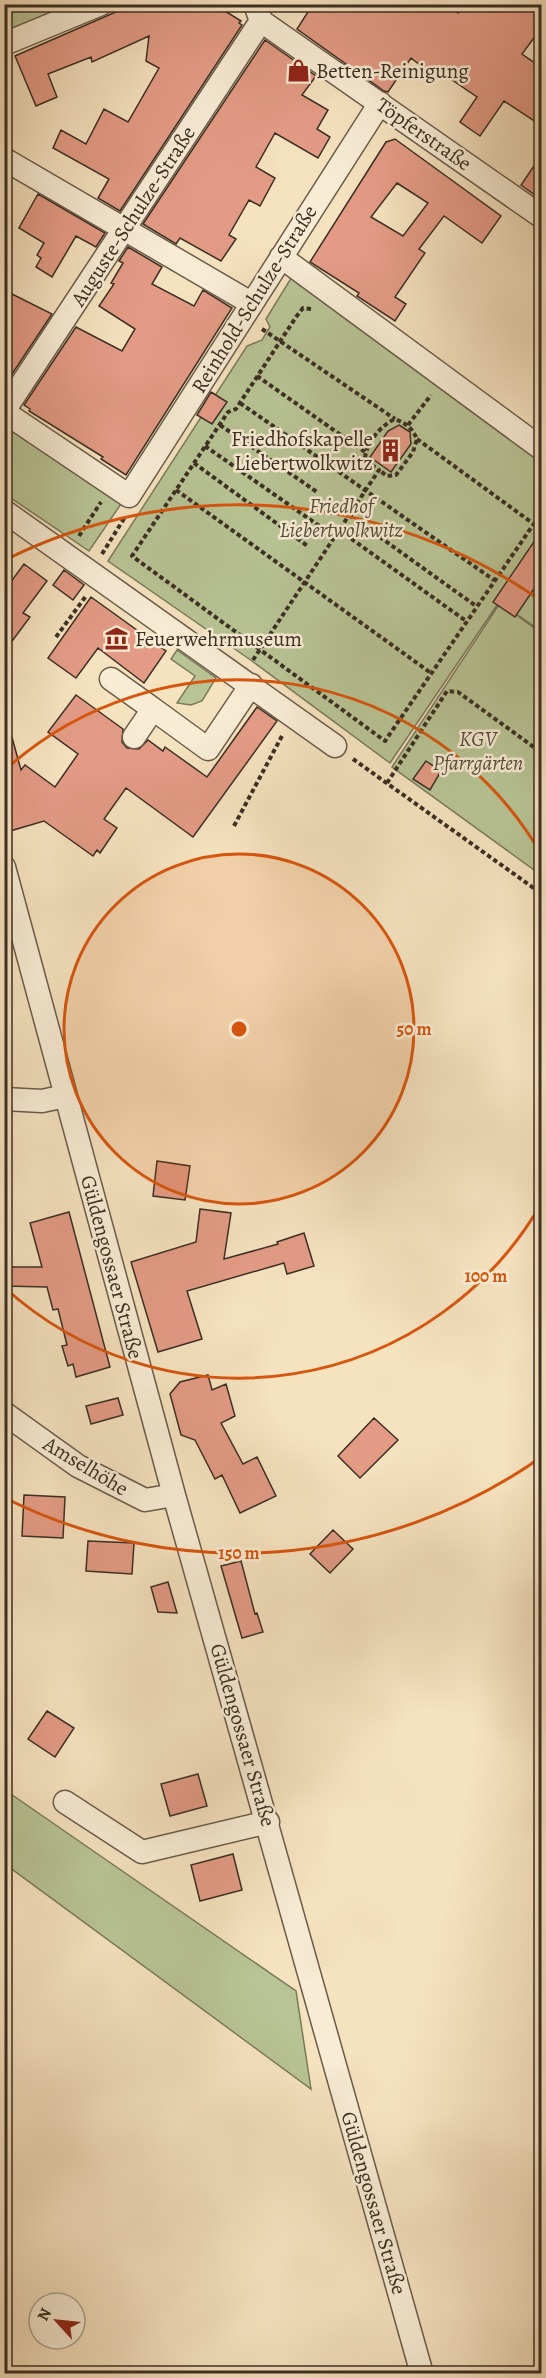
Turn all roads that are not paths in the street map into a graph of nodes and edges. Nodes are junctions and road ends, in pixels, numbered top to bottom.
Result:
1 (101, 4) edge
2 (258, 13) edge
3 (4, 44) edge
4 (380, 102) junction
5 (4, 159) edge
6 (542, 217) edge
7 (125, 228) junction
8 (280, 257) junction
9 (251, 303) junction
10 (4, 412) edge
11 (542, 449) edge
12 (4, 511) edge
13 (111, 679) dead end
14 (245, 681) junction
15 (153, 709) junction
16 (134, 736) dead end
17 (335, 746) road end
18 (4, 867) edge
19 (65, 1096) junction
20 (4, 1099) edge
21 (4, 1413) edge
22 (174, 1495) junction
23 (65, 1802) dead end
24 (268, 1822) junction
25 (422, 2373) edge

1 - 3 street
2 - 4 street, Töpferstraße
2 - 7 street, Auguste-Schulze-Straße
4 - 6 street, Töpferstraße
4 - 8 street, Reinhold-Schulze-Straße
5 - 7 street
7 - 9 street
7 - 10 street, Auguste-Schulze-Straße
8 - 9 street, Reinhold-Schulze-Straße
8 - 11 street
9 - 10 street, Reinhold-Schulze-Straße
12 - 14 street
13 - 15 street
14 - 15 street
14 - 17 street
15 - 16 street
18 - 19 street, Güldengossaer Straße
19 - 20 street
19 - 22 street, Güldengossaer Straße
21 - 22 street, Amselhöhe
22 - 24 street, Güldengossaer Straße
23 - 24 street
24 - 25 street, Güldengossaer Straße

